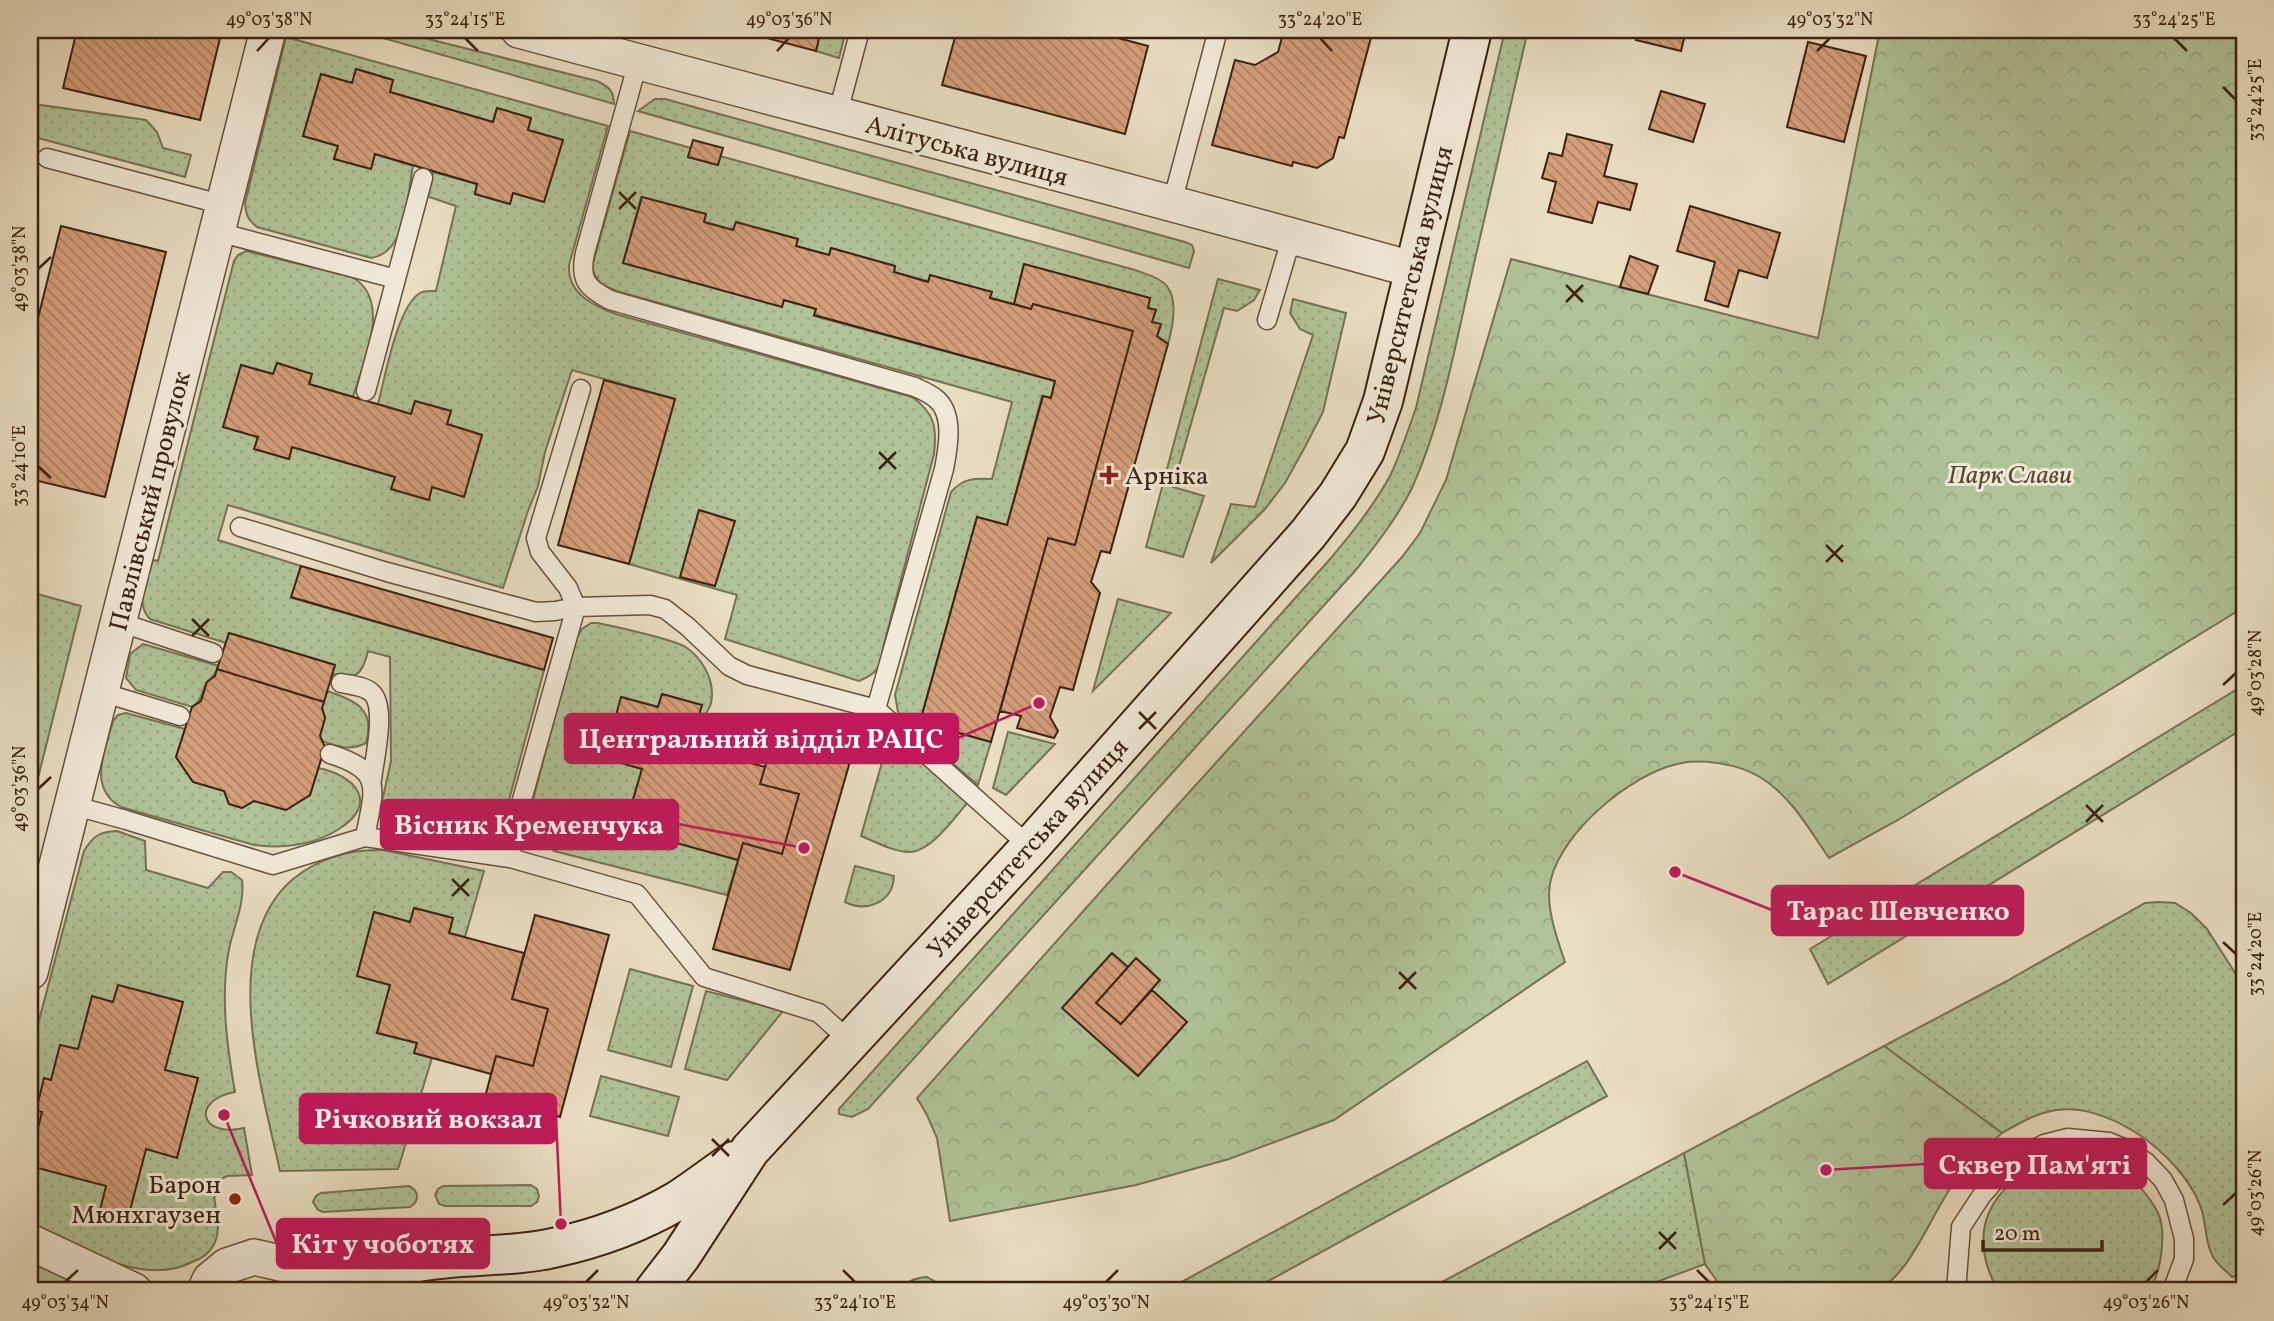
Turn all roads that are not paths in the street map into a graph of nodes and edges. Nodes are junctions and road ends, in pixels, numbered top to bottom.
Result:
1 (268, 30) edge
2 (519, 30) edge
3 (860, 30) edge
4 (1218, 30) edge
5 (1472, 30) edge
6 (638, 62) junction
7 (837, 116) junction
8 (47, 158) dead end
9 (423, 178) dead end
10 (1172, 203) junction
11 (221, 219) junction
12 (1292, 236) junction
13 (1415, 271) junction
14 (396, 279) junction
15 (1267, 320) dead end
16 (582, 389) dead end
17 (366, 391) dead end
18 (240, 527) dead end
19 (576, 607) junction
20 (119, 622) junction
21 (213, 653) dead end
22 (341, 683) dead end
23 (101, 692) junction
24 (876, 709) junction
25 (180, 716) dead end
26 (330, 754) dead end
27 (372, 780) junction
28 (72, 805) junction
29 (365, 837) junction
30 (1030, 847) junction
31 (510, 858) junction
32 (30, 972) edge
33 (850, 1042) junction
34 (750, 1150) junction
35 (30, 1242) edge
36 (358, 1287) edge
37 (134, 1291) edge
38 (205, 1291) edge
39 (654, 1291) edge
40 (1954, 1291) edge
41 (2172, 1291) edge

1 - 11 street, Павлівський провулок
2 - 6 street, Алітуська вулиця
3 - 7 lane
4 - 10 lane
5 - 13 street, Університетська вулиця
6 - 7 street, Алітуська вулиця
6 - 24 lane
7 - 10 street, Алітуська вулиця
8 - 11 lane
9 - 14 lane
10 - 12 street, Алітуська вулиця
11 - 14 lane
11 - 20 street, Павлівський провулок
12 - 13 street, Алітуська вулиця
12 - 15 lane
13 - 30 street, Університетська вулиця
14 - 17 lane
16 - 19 lane
18 - 19 lane
19 - 24 lane
19 - 31 lane
20 - 21 lane
20 - 23 street, Павлівський провулок
22 - 27 lane
23 - 25 lane
23 - 28 street, Павлівський провулок
24 - 30 lane
26 - 27 lane
27 - 29 lane
28 - 29 lane
28 - 32 street, Павлівський провулок
29 - 31 lane
30 - 33 street, Університетська вулиця
31 - 33 lane
33 - 34 street, Університетська вулиця
34 - 36 street, Університетська вулиця
34 - 39 street, Університетська вулиця
35 - 37 street
36 - 38 street
40 - 41 lane

